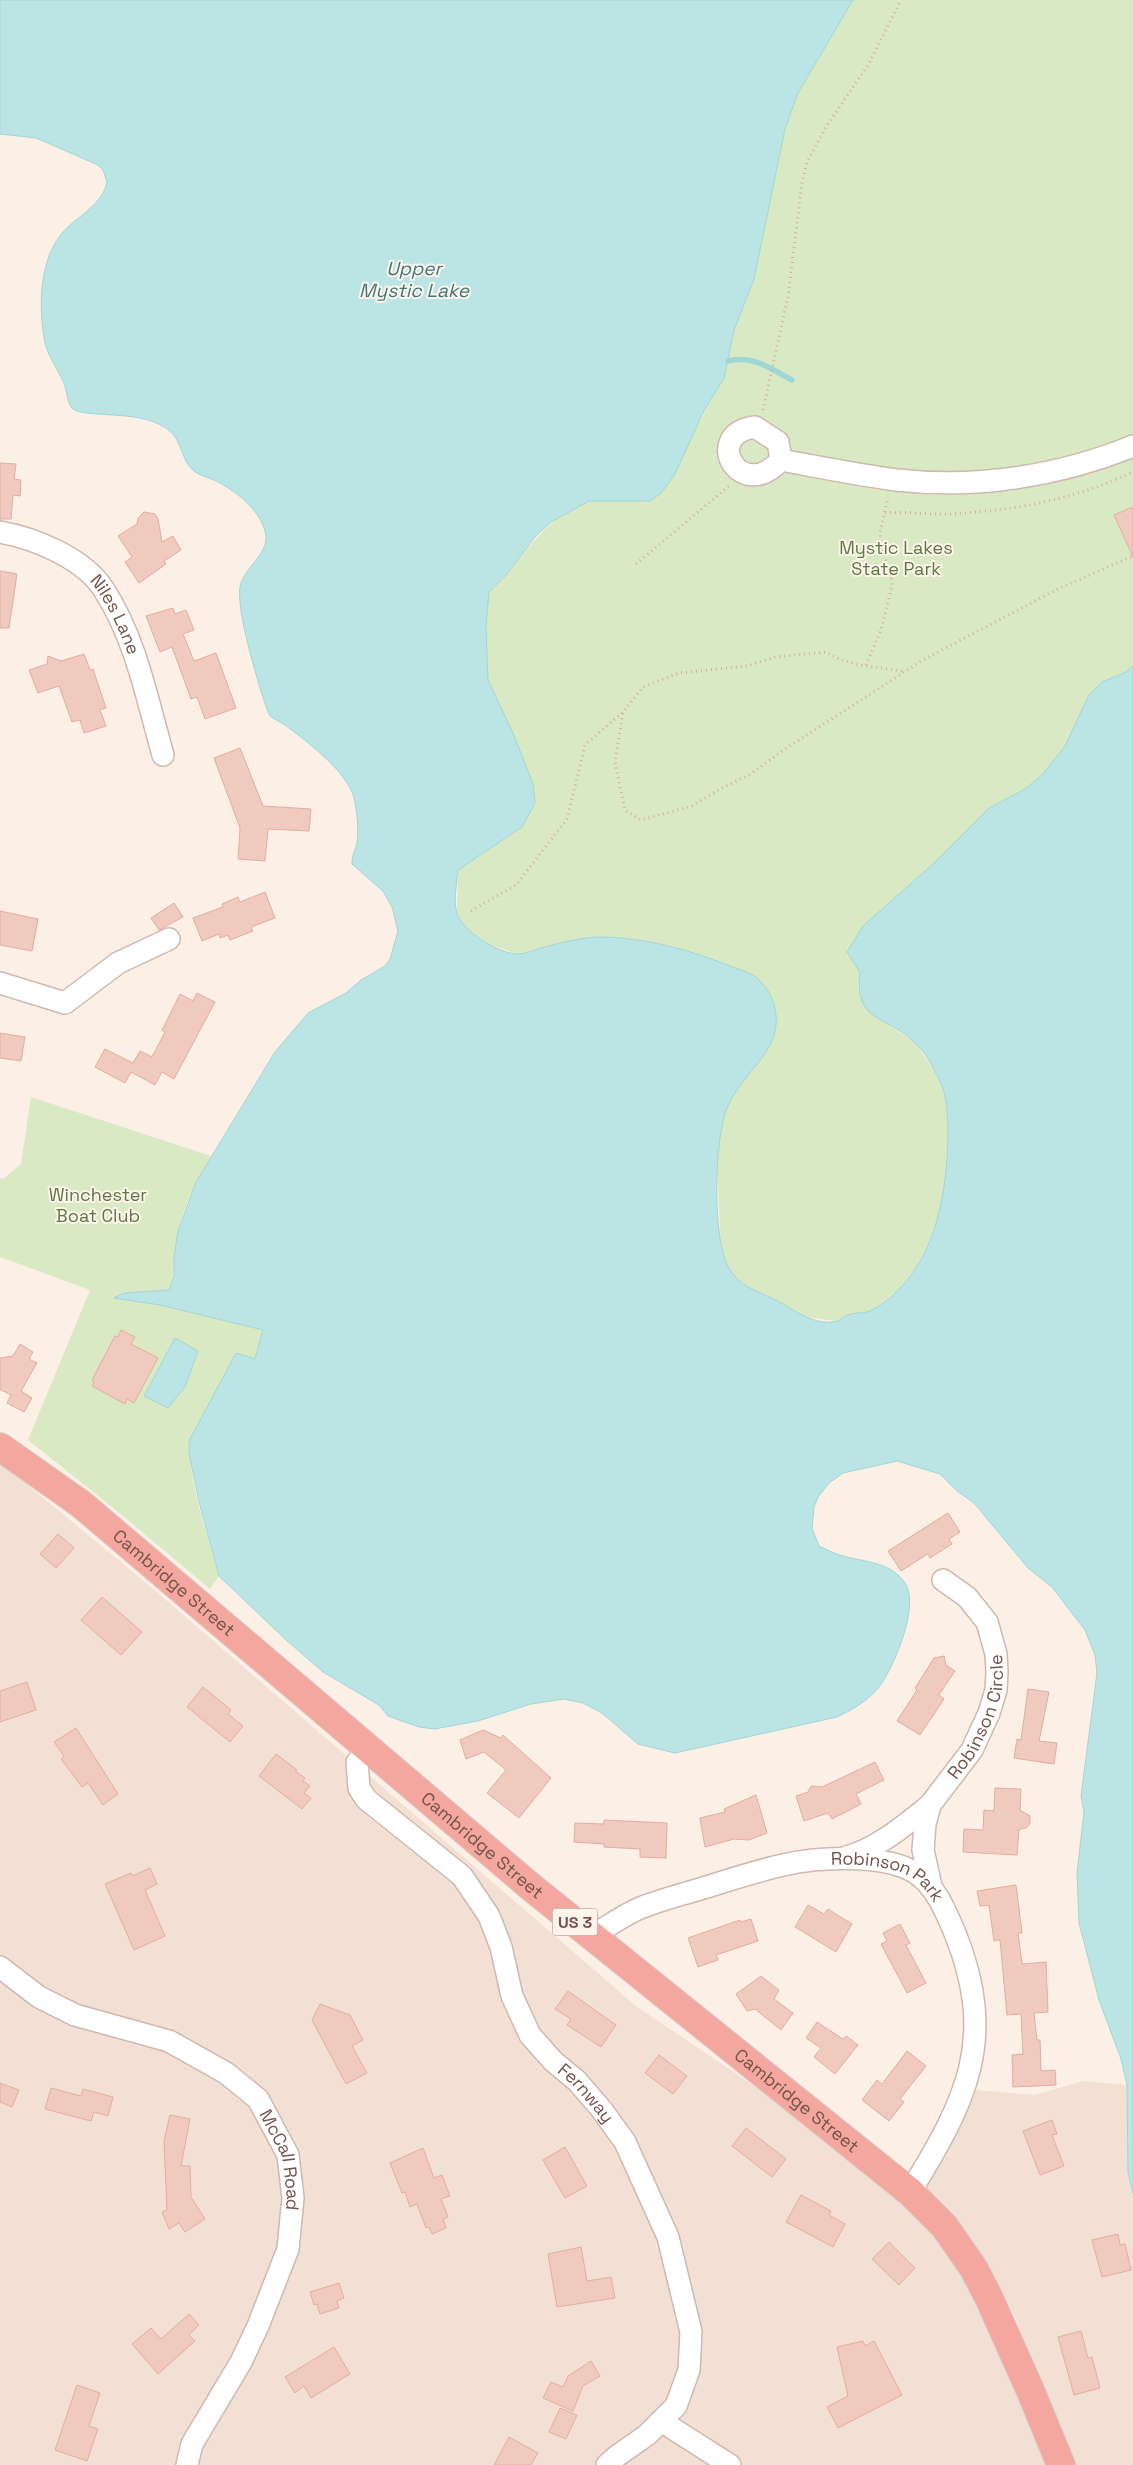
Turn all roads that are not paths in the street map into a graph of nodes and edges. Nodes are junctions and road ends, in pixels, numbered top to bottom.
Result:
1 (1133, 446) edge
2 (781, 460) junction
3 (0, 532) edge
4 (163, 755) dead end
5 (169, 939) dead end
6 (0, 983) edge
7 (0, 1447) edge
8 (943, 1580) dead end
9 (368, 1750) junction
10 (930, 1805) junction
11 (836, 1859) junction
12 (931, 1886) junction
13 (592, 1936) junction
14 (0, 1967) edge
15 (910, 2192) junction
16 (661, 2421) junction
17 (187, 2465) edge
18 (607, 2465) edge
19 (730, 2465) edge
20 (1061, 2465) edge

1 - 2 street
2 - 2 street
3 - 4 street, Niles Lane
5 - 6 street
7 - 9 highway, Cambridge Street / US 3
8 - 10 street, Robinson Circle
9 - 13 highway, Cambridge Street / US 3
9 - 16 street, Fernway
10 - 11 street, Robinson Circle
10 - 12 street, Robinson Circle
11 - 12 street, Robinson Park
11 - 13 street, Robinson Park
12 - 15 street, Robinson Park
13 - 15 highway, Cambridge Street / US 3
14 - 17 street, McCall Road
15 - 20 highway, Cambridge Street / US 3
16 - 18 street, Fernway
16 - 19 street

